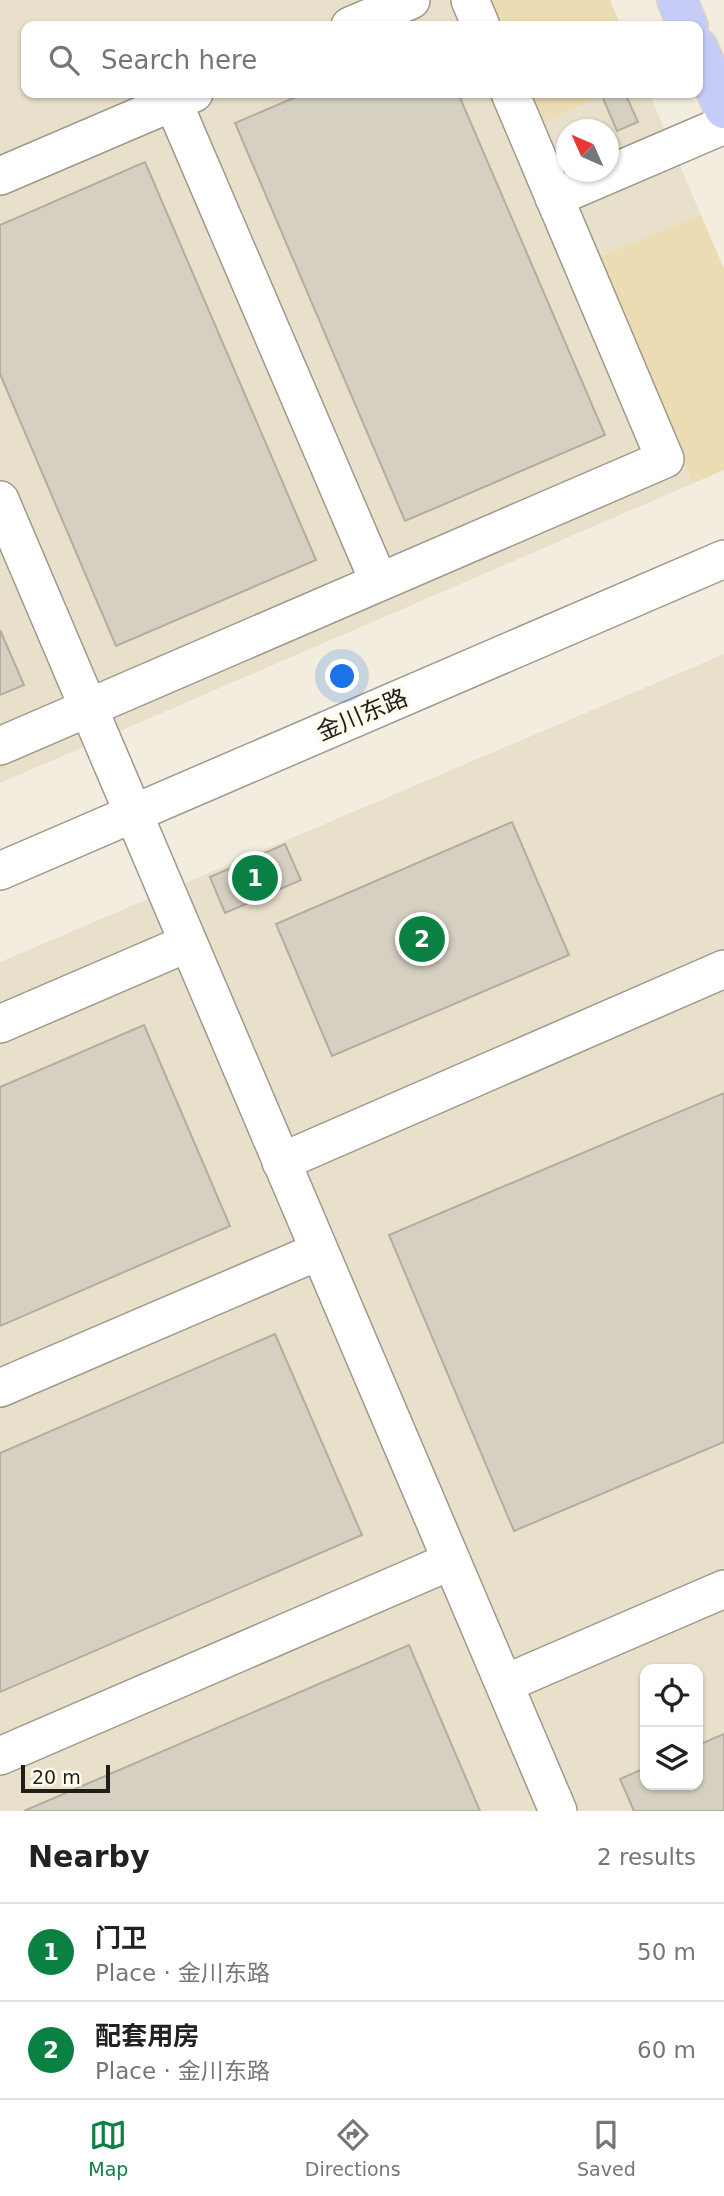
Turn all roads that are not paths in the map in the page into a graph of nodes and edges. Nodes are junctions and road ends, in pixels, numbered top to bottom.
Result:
1 (411, 0) edge
2 (470, 0) edge
3 (677, 0) edge
4 (362, 21) edge
5 (479, 21) edge
6 (686, 21) edge
7 (703, 60) edge
8 (181, 98) edge
9 (183, 98) edge
10 (512, 98) edge
11 (724, 109) edge
12 (724, 125) edge
13 (0, 176) edge
14 (554, 198) junction
15 (0, 500) edge
16 (724, 559) edge
17 (379, 582) junction
18 (88, 708) junction
19 (0, 746) edge
20 (133, 813) junction
21 (0, 870) edge
22 (188, 943) junction
23 (724, 969) edge
24 (0, 1024) edge
25 (281, 1162) junction
26 (320, 1251) junction
27 (0, 1388) edge
28 (451, 1560) junction
29 (724, 1589) edge
30 (504, 1684) junction
31 (0, 1756) edge
32 (558, 1811) edge

1 - 4 street
2 - 5 street
3 - 6 main road
7 - 11 main road
8 - 13 street
9 - 17 street
10 - 14 street
12 - 14 street
14 - 17 street
15 - 18 street
16 - 20 street, 金川东路
17 - 18 street
18 - 19 street
18 - 20 street
20 - 21 street, 金川东路
20 - 22 street
22 - 24 street
22 - 25 street
23 - 25 street
25 - 26 street
26 - 27 street
26 - 28 street
28 - 30 street
28 - 31 street
29 - 30 street
30 - 32 street

